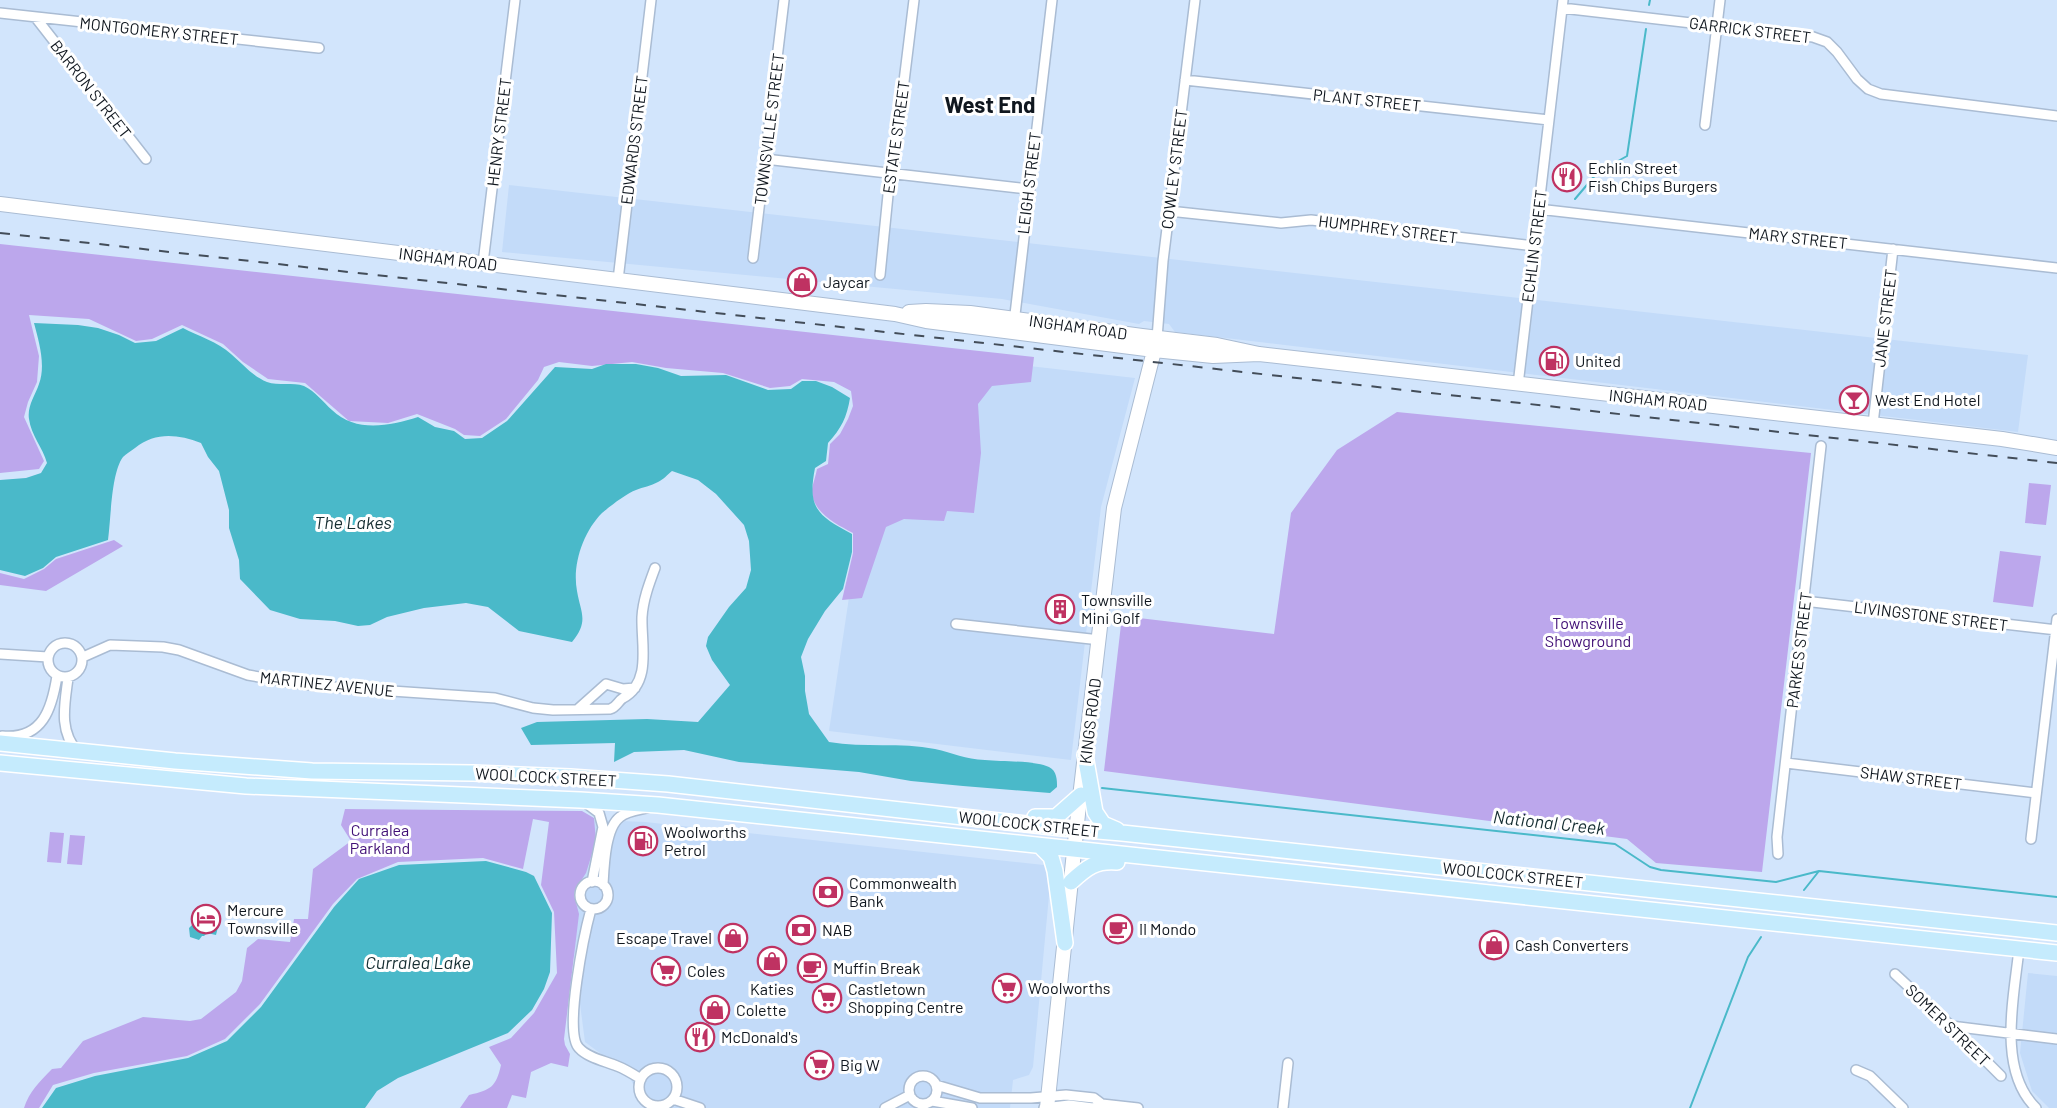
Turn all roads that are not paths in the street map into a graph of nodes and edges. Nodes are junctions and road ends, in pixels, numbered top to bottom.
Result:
1 (514, 0) edge
2 (651, 0) edge
3 (784, 0) edge
4 (914, 0) edge
5 (1052, 0) edge
6 (1195, 0) edge
7 (1720, 0) edge
8 (1563, 4) edge
9 (0, 14) edge
10 (36, 18) junction
11 (1717, 25) junction
12 (319, 48) dead end
13 (1185, 80) junction
14 (2057, 116) edge
15 (1549, 120) junction
16 (1705, 125) dead end
17 (146, 159) dead end
18 (765, 159) junction
19 (892, 174) junction
20 (1028, 189) junction
21 (0, 204) edge
22 (1538, 209) junction
23 (1169, 211) junction
24 (1534, 246) junction
25 (1893, 249) junction
26 (753, 258) dead end
27 (483, 263) junction
28 (2057, 268) edge
29 (880, 275) dead end
30 (618, 280) junction
31 (1014, 325) junction
32 (1156, 344) junction
33 (1518, 385) junction
34 (1873, 424) junction
35 (1821, 446) dead end
36 (2057, 448) edge
37 (656, 568) dead end
38 (1804, 601) junction
39 (2057, 619) edge
40 (956, 624) dead end
41 (2056, 630) edge
42 (1100, 640) junction
43 (0, 654) edge
44 (48, 657) junction
45 (82, 657) junction
46 (57, 676) junction
47 (68, 678) junction
48 (617, 688) junction
49 (635, 688) junction
50 (597, 692) junction
51 (621, 699) junction
52 (578, 709) junction
53 (606, 709) junction
54 (0, 736) edge
55 (0, 743) edge
56 (78, 752) junction
57 (1085, 755) junction
58 (0, 763) edge
59 (1785, 763) junction
60 (2036, 793) junction
61 (1080, 795) junction
62 (580, 800) junction
63 (658, 805) junction
64 (954, 816) junction
65 (1077, 830) junction
66 (1122, 833) junction
67 (2031, 839) dead end
68 (1040, 846) junction
69 (1075, 850) junction
70 (1778, 854) dead end
71 (1314, 876) junction
72 (592, 882) junction
73 (1071, 882) junction
74 (603, 885) junction
75 (591, 909) junction
76 (1994, 926) junction
77 (2057, 933) edge
78 (1065, 943) junction
79 (1993, 946) junction
80 (2019, 949) junction
81 (2057, 953) edge
82 (1895, 974) dead end
83 (2016, 980) junction
84 (1951, 1026) junction
85 (2010, 1034) junction
86 (2057, 1039) edge
87 (1288, 1063) dead end
88 (1856, 1070) dead end
89 (2001, 1076) dead end
90 (641, 1079) junction
91 (936, 1084) junction
92 (910, 1095) junction
93 (673, 1099) junction
94 (932, 1101) junction
95 (1047, 1105) edge
96 (2029, 1106) edge
97 (700, 1108) edge
98 (885, 1108) edge
99 (972, 1108) edge
100 (1138, 1108) edge
101 (1283, 1108) edge
102 (1903, 1108) edge

1 - 27 street, HENRY STREET
2 - 30 street, EDWARDS STREET
3 - 18 street, TOWNSVILLE STREET
4 - 19 street, ESTATE STREET
5 - 20 street, LEIGH STREET
6 - 13 street, COWLEY STREET
7 - 11 street
8 - 11 street, GARRICK STREET
8 - 15 street, ECHLIN STREET
9 - 10 street, MONTGOMERY STREET
10 - 12 street, MONTGOMERY STREET
10 - 17 street, BARRON STREET
11 - 14 street, GARRICK STREET
11 - 16 street
13 - 15 street, PLANT STREET
13 - 23 street, COWLEY STREET
15 - 22 street, ECHLIN STREET
18 - 19 street
18 - 26 street, TOWNSVILLE STREET
19 - 20 street
19 - 29 street, ESTATE STREET
20 - 31 street, LEIGH STREET
21 - 27 main road, INGHAM ROAD
22 - 24 street, ECHLIN STREET
22 - 25 street, MARY STREET
23 - 24 street, HUMPHREY STREET
23 - 32 street, COWLEY STREET
24 - 33 street, ECHLIN STREET
25 - 28 street, MARY STREET
25 - 34 street, JANE STREET
27 - 30 main road, INGHAM ROAD
30 - 31 main road, INGHAM ROAD
31 - 32 main road, INGHAM ROAD
32 - 33 main road, INGHAM ROAD
32 - 42 main road, KINGS ROAD
33 - 34 main road, INGHAM ROAD
34 - 36 main road, INGHAM ROAD
35 - 38 street, PARKES STREET
37 - 49 street
38 - 41 street, LIVINGSTONE STREET
38 - 59 street, PARKES STREET
39 - 41 street
40 - 42 street
41 - 60 street
42 - 57 main road, KINGS ROAD
43 - 44 street
44 - 45 street
44 - 46 street
45 - 47 street
45 - 52 street, MARTINEZ AVENUE
46 - 47 street
46 - 54 street
47 - 56 street
48 - 49 street
48 - 50 street
48 - 51 street
49 - 51 street
50 - 52 street
50 - 53 street
51 - 53 street
52 - 53 street, MARTINEZ AVENUE
55 - 56 main road, WOOLCOCK STREET
56 - 64 main road, WOOLCOCK STREET
57 - 61 main road, KINGS ROAD
57 - 66 main road
58 - 62 main road, WOOLCOCK STREET
59 - 60 street, SHAW STREET
59 - 70 street, PARKES STREET
60 - 67 street
61 - 64 main road
61 - 65 main road, KINGS ROAD
62 - 63 main road, WOOLCOCK STREET
62 - 72 street
63 - 68 main road, WOOLCOCK STREET
63 - 74 street
64 - 65 main road, WOOLCOCK STREET
65 - 66 main road, WOOLCOCK STREET
65 - 69 main road, KINGS ROAD
66 - 76 main road, WOOLCOCK STREET
68 - 69 main road, WOOLCOCK STREET
68 - 78 main road
69 - 71 main road, WOOLCOCK STREET
69 - 73 main road, KINGS ROAD
71 - 73 main road
71 - 79 main road, WOOLCOCK STREET
72 - 74 street
72 - 75 street
73 - 78 main road, KINGS ROAD
74 - 75 street
75 - 90 street
76 - 77 main road, WOOLCOCK STREET
76 - 80 main road
78 - 95 main road, KINGS ROAD
79 - 80 main road, WOOLCOCK STREET
79 - 83 street
80 - 81 main road, WOOLCOCK STREET
80 - 83 street
82 - 84 street, SOMER STREET
83 - 85 street
84 - 85 street
84 - 89 street, SOMER STREET
85 - 86 street
85 - 96 street
87 - 101 street
88 - 102 street
90 - 93 street
90 - 93 street
91 - 92 street
91 - 94 street
91 - 95 street
92 - 94 street
92 - 98 street
93 - 97 street
94 - 99 street
95 - 100 street

